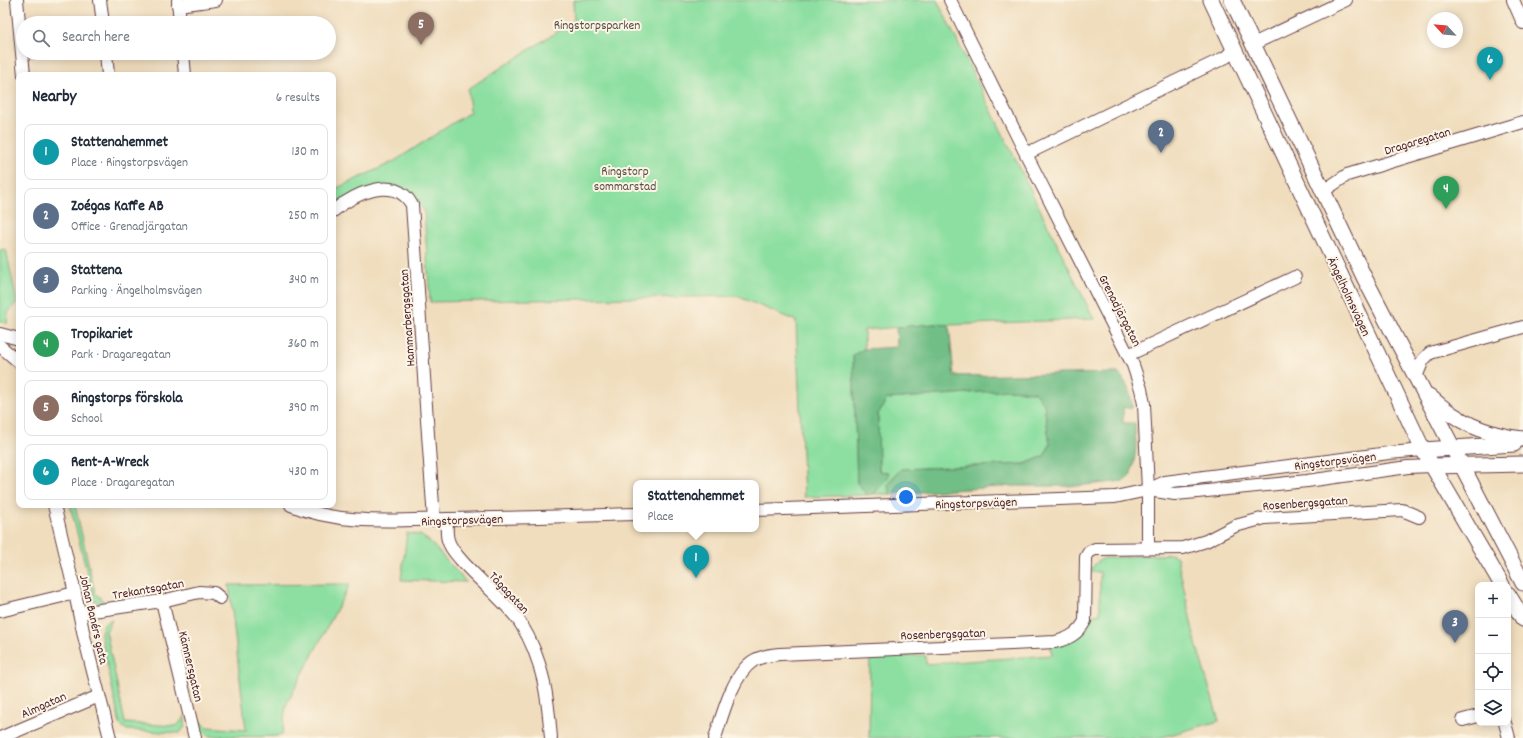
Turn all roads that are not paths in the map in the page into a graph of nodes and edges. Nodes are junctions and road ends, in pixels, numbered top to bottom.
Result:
1 (17, 0) edge
2 (100, 0) edge
3 (216, 0) edge
4 (950, 0) edge
5 (1211, 0) edge
6 (1232, 0) edge
7 (1346, 0) edge
8 (1514, 0) edge
9 (178, 2) edge
10 (18, 16) edge
11 (102, 16) edge
12 (179, 16) edge
13 (1523, 23) edge
14 (1253, 44) junction
15 (1233, 46) junction
16 (23, 60) edge
17 (107, 60) edge
18 (184, 60) edge
19 (24, 72) edge
20 (108, 72) edge
21 (185, 72) edge
22 (1523, 122) edge
23 (1026, 154) junction
24 (1322, 192) junction
25 (336, 209) edge
26 (1295, 277) dead end
27 (1523, 326) edge
28 (0, 334) edge
29 (16, 338) edge
30 (0, 346) edge
31 (1128, 355) junction
32 (16, 359) edge
33 (1419, 383) junction
34 (1523, 439) edge
35 (1523, 443) edge
36 (1453, 448) junction
37 (1423, 450) junction
38 (1523, 464) edge
39 (1432, 466) junction
40 (1462, 466) junction
41 (1148, 490) junction
42 (55, 508) edge
43 (298, 508) edge
44 (759, 510) edge
45 (633, 514) edge
46 (1419, 517) dead end
47 (447, 519) junction
48 (434, 520) junction
49 (1148, 548) junction
50 (1500, 582) edge
51 (1523, 583) edge
52 (75, 593) junction
53 (220, 598) dead end
54 (1511, 599) edge
55 (162, 601) junction
56 (0, 611) edge
57 (79, 613) junction
58 (1523, 619) edge
59 (98, 696) junction
60 (1475, 717) edge
61 (1463, 720) dead end
62 (1506, 726) edge
63 (0, 738) edge
64 (110, 738) edge
65 (195, 738) edge
66 (551, 738) edge
67 (715, 738) edge
68 (1509, 738) edge

1 - 10 street
2 - 11 street
3 - 9 street
4 - 23 street, Grenadjärgatan
5 - 15 main road, Ängelholmsvägen
6 - 14 main road, Ängelholmsvägen
7 - 14 street
8 - 13 street
9 - 12 street
14 - 24 main road, Ängelholmsvägen
15 - 23 street
15 - 37 main road, Ängelholmsvägen
16 - 19 street
17 - 20 street
18 - 21 street
22 - 24 street, Dragaregatan
23 - 31 street, Grenadjärgatan
24 - 33 main road, Ängelholmsvägen
25 - 48 street, Hammarbergsgatan
26 - 31 street
27 - 33 street
28 - 29 street
30 - 32 street
31 - 41 street, Grenadjärgatan
33 - 34 main road
33 - 36 main road, Ängelholmsvägen
35 - 36 main road, Ringstorpsvägen
36 - 37 main road, Ringstorpsvägen
36 - 40 main road, Ängelholmsvägen
37 - 39 main road, Ängelholmsvägen
37 - 41 street, Ringstorpsvägen
38 - 40 main road, Ringstorpsvägen
39 - 40 main road, Ringstorpsvägen
39 - 41 street, Ringstorpsvägen
39 - 50 main road, Ängelholmsvägen
40 - 51 main road, Ängelholmsvägen
41 - 44 street, Ringstorpsvägen
41 - 49 street
42 - 52 street, Johan Banérs gata
43 - 48 street, Ringstorpsvägen
45 - 47 street, Ringstorpsvägen
46 - 49 street, Rosenbergsgatan
47 - 48 street, Ringstorpsvägen
47 - 66 street, Tågagatan
49 - 67 street, Rosenbergsgatan
52 - 56 street
52 - 57 street, Johan Banérs gata
53 - 55 street, Trekantsgatan
54 - 58 main road
55 - 57 street, Trekantsgatan
55 - 65 street, Kämnersgatan
57 - 59 street, Johan Banérs gata
59 - 63 street, Almgatan
59 - 64 street, Johan Banérs gata
60 - 61 street
62 - 68 street

